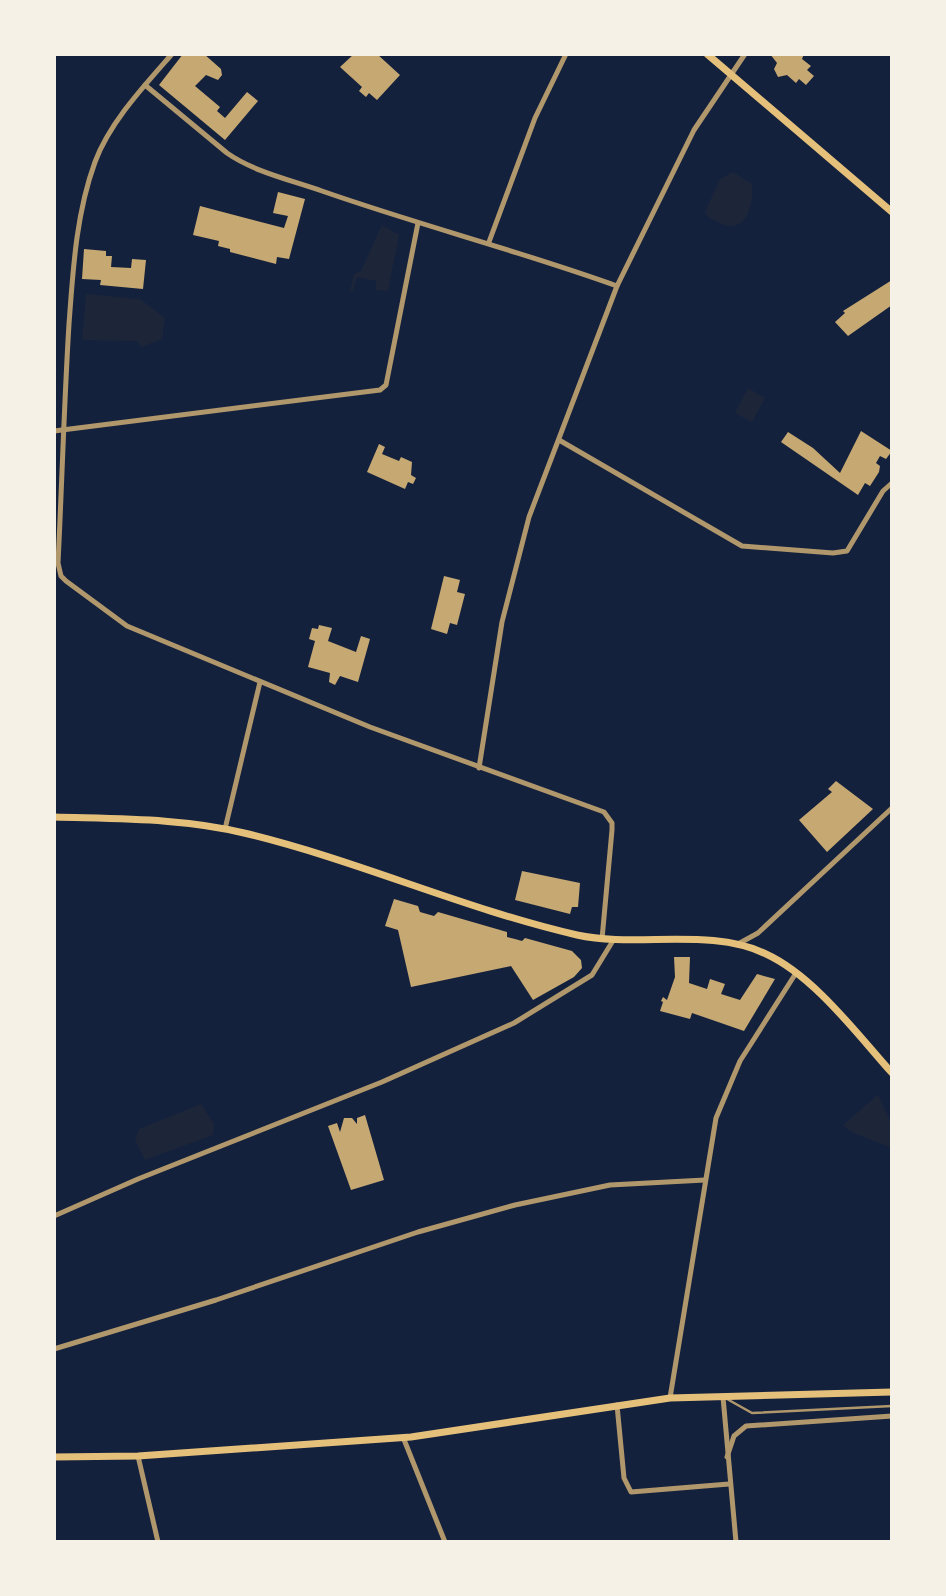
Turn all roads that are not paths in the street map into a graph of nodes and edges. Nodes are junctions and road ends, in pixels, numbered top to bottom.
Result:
1 (172, 54) edge
2 (566, 54) edge
3 (707, 54) edge
4 (745, 54) edge
5 (732, 74) junction
6 (145, 85) junction
7 (892, 212) edge
8 (418, 223) junction
9 (489, 242) junction
10 (617, 286) junction
11 (64, 430) junction
12 (54, 431) edge
13 (559, 440) junction
14 (892, 483) edge
15 (260, 682) junction
16 (479, 768) junction
17 (892, 808) edge
18 (54, 817) edge
19 (225, 829) junction
20 (601, 939) junction
21 (614, 939) junction
22 (735, 945) junction
23 (796, 973) junction
24 (892, 1073) edge
25 (705, 1180) junction
26 (54, 1216) edge
27 (54, 1349) edge
28 (892, 1392) edge
29 (723, 1397) junction
30 (670, 1398) junction
31 (617, 1405) junction
32 (892, 1406) edge
33 (892, 1416) edge
34 (403, 1437) junction
35 (138, 1456) junction
36 (54, 1457) edge
37 (727, 1457) junction
38 (729, 1484) junction
39 (158, 1542) edge
40 (445, 1542) edge
41 (736, 1542) edge

1 - 6 street
2 - 9 street
3 - 5 main road
4 - 5 street
5 - 7 main road
5 - 10 street
6 - 8 street
6 - 11 street
8 - 9 street
8 - 11 street
9 - 10 street
10 - 13 street
11 - 12 street
11 - 15 street
13 - 14 street
13 - 16 street
15 - 16 street
15 - 19 street
16 - 20 street
17 - 22 street
18 - 19 main road
19 - 20 main road
20 - 21 main road
21 - 22 main road
21 - 26 street
22 - 23 main road
23 - 24 main road
23 - 25 street
25 - 27 street
25 - 30 street
28 - 29 main road
29 - 30 main road
29 - 32 lane
29 - 37 street
30 - 31 main road
31 - 34 main road
31 - 38 street
33 - 37 street
34 - 35 main road
34 - 40 street
35 - 36 main road
35 - 39 street
37 - 38 street
38 - 41 street

